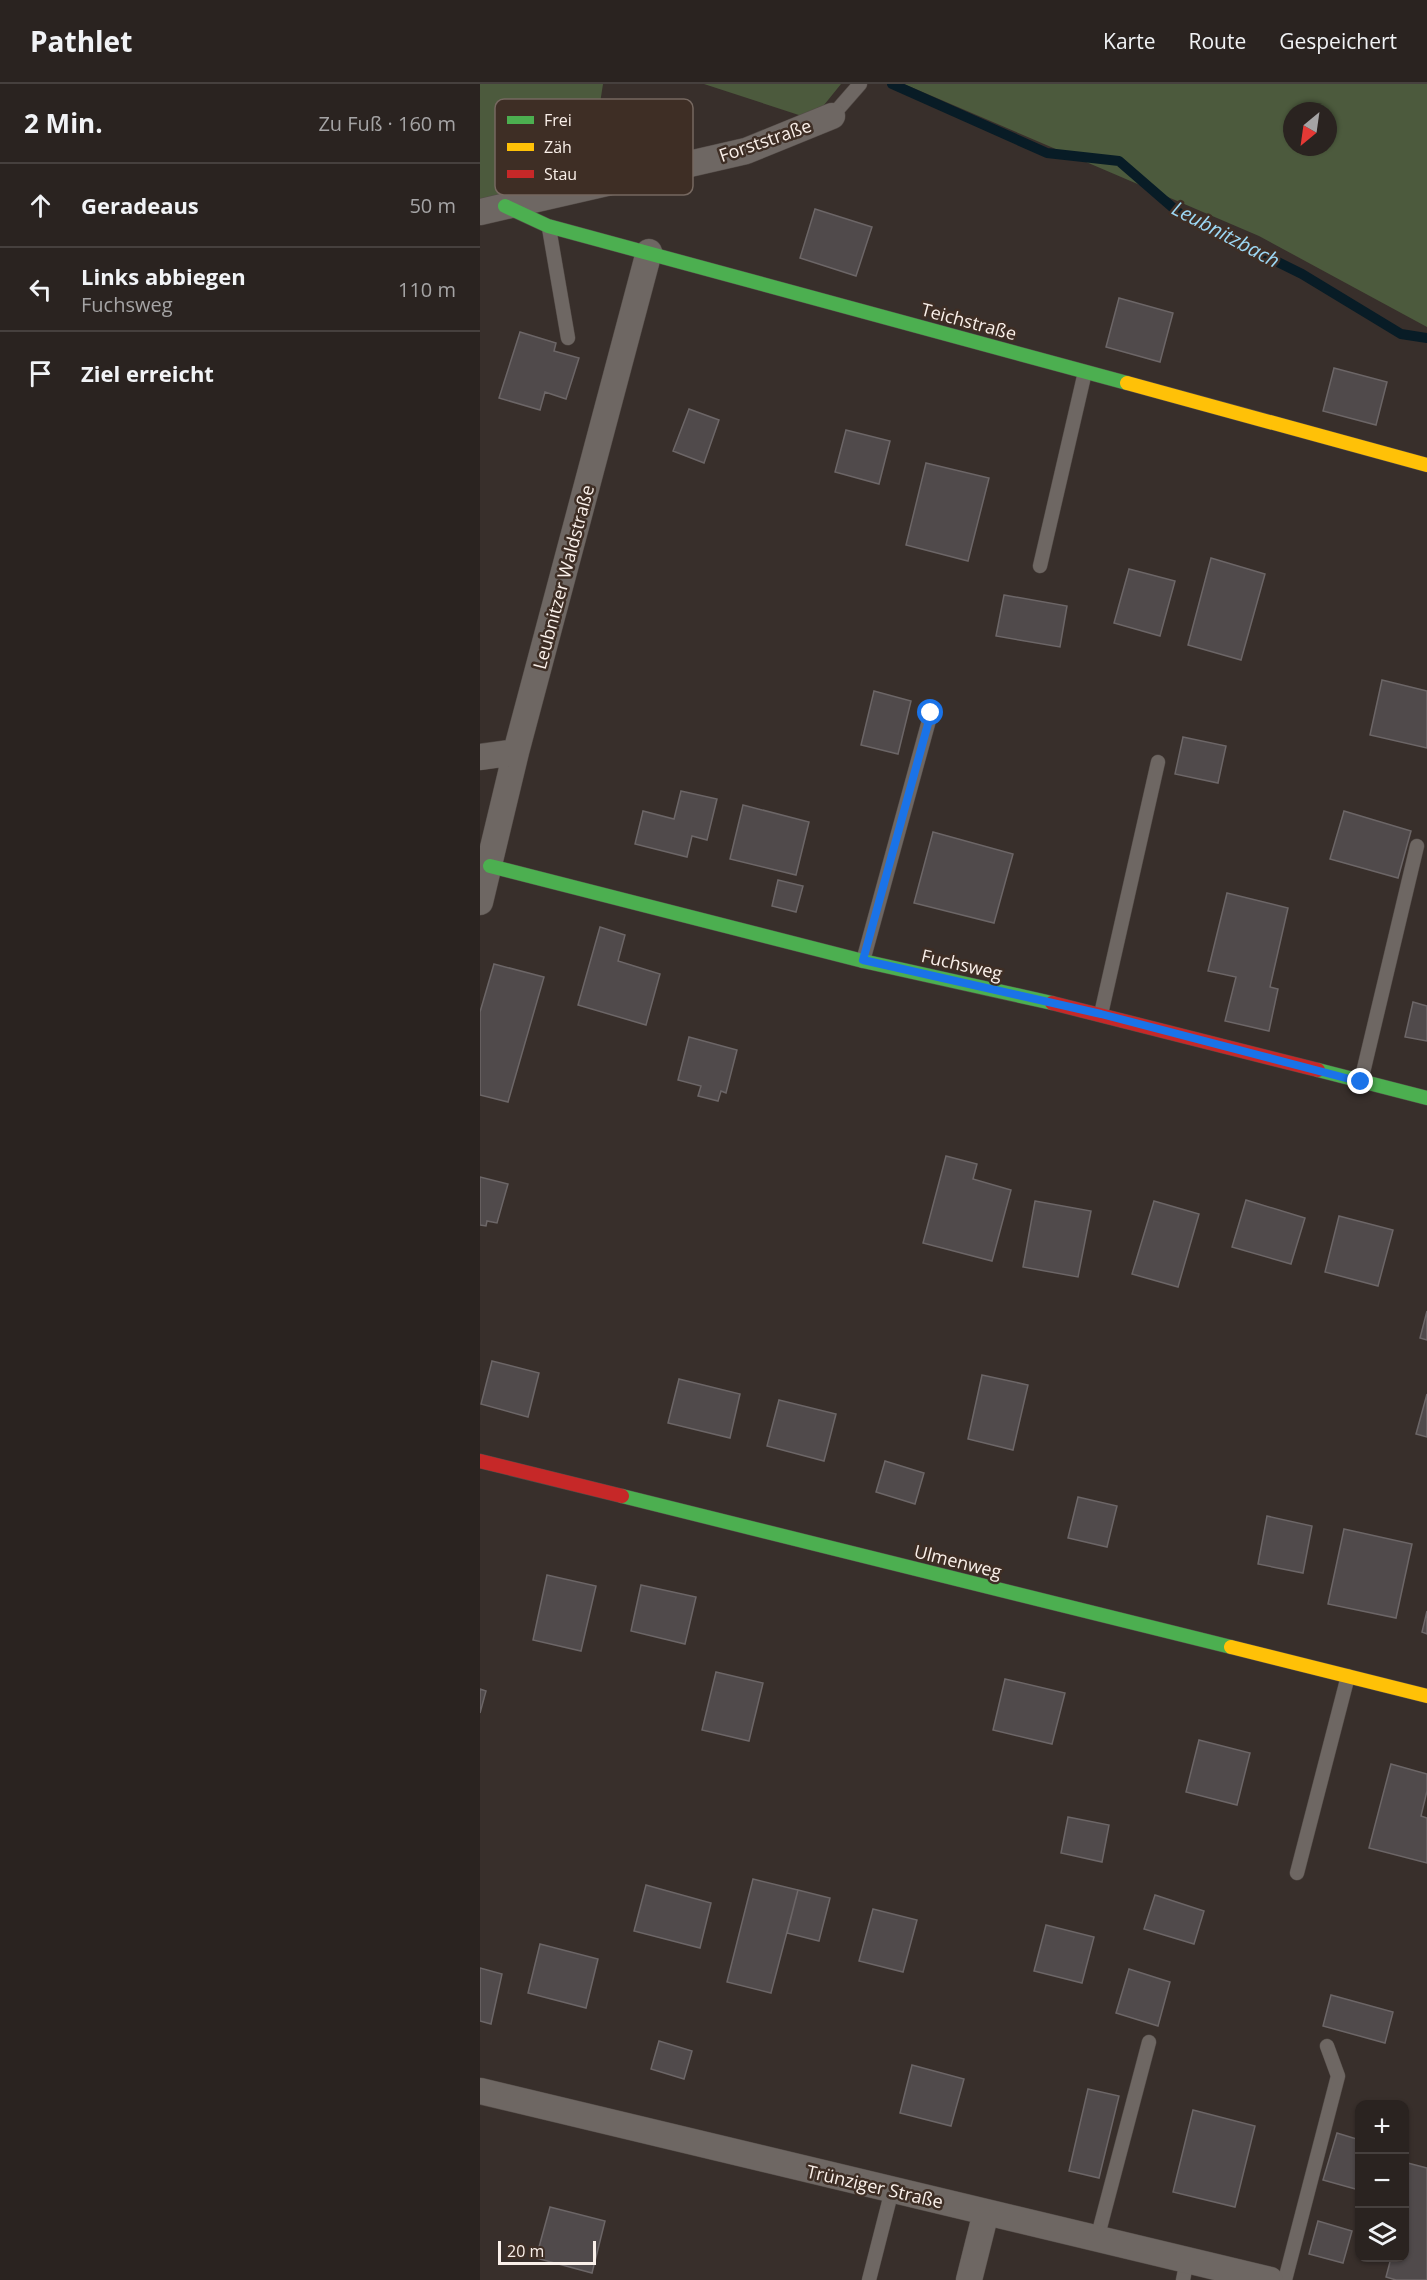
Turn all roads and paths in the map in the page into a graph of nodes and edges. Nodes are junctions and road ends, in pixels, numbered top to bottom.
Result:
1 (859, 85) edge
2 (832, 116) joint
3 (693, 163) edge
4 (553, 195) edge
5 (505, 206) junction
6 (480, 212) edge
7 (548, 226) junction
8 (649, 252) junction
9 (568, 338) dead end
10 (1085, 372) junction
11 (1427, 465) edge
12 (1040, 566) dead end
13 (931, 713) dead end
14 (516, 752) junction
15 (480, 757) edge
16 (1158, 762) dead end
17 (1417, 846) dead end
18 (490, 866) junction
19 (480, 902) edge
20 (863, 960) junction
21 (1101, 1014) junction
22 (1361, 1082) junction
23 (1427, 1098) edge
24 (480, 1461) edge
25 (1348, 1676) junction
26 (1427, 1696) edge
27 (1297, 1873) dead end
28 (1149, 2042) dead end
29 (1327, 2046) dead end
30 (480, 2091) edge
31 (892, 2190) junction
32 (986, 2212) junction
33 (1097, 2239) junction
34 (1185, 2270) edge
35 (869, 2280) edge
36 (969, 2280) edge
37 (1269, 2280) edge
38 (1285, 2280) edge

1 - 2 lane, Forststraße
2 - 3 street, Forststraße
4 - 5 street, Forststraße
5 - 6 street, Forststraße
5 - 7 street, Teichstraße
7 - 8 street, Teichstraße
7 - 9 lane
8 - 10 street, Teichstraße
8 - 14 street, Leubnitzer Waldstraße
10 - 11 street, Teichstraße
10 - 12 lane
13 - 20 lane
14 - 15 street
14 - 18 street, Leubnitzer Waldstraße
16 - 21 lane
17 - 22 lane
18 - 19 street, Leubnitzer Waldstraße
18 - 20 street, Fuchsweg
20 - 21 street, Fuchsweg
21 - 22 street, Fuchsweg
22 - 23 street, Fuchsweg
24 - 25 street, Ulmenweg
25 - 26 street, Ulmenweg
25 - 27 lane
28 - 33 lane
29 - 38 lane
30 - 31 street, Trünziger Straße
31 - 32 street, Trünziger Straße
31 - 35 lane
32 - 33 street, Trünziger Straße
32 - 36 street
33 - 34 street, Trünziger Straße
34 - 37 street, Trünziger Straße

